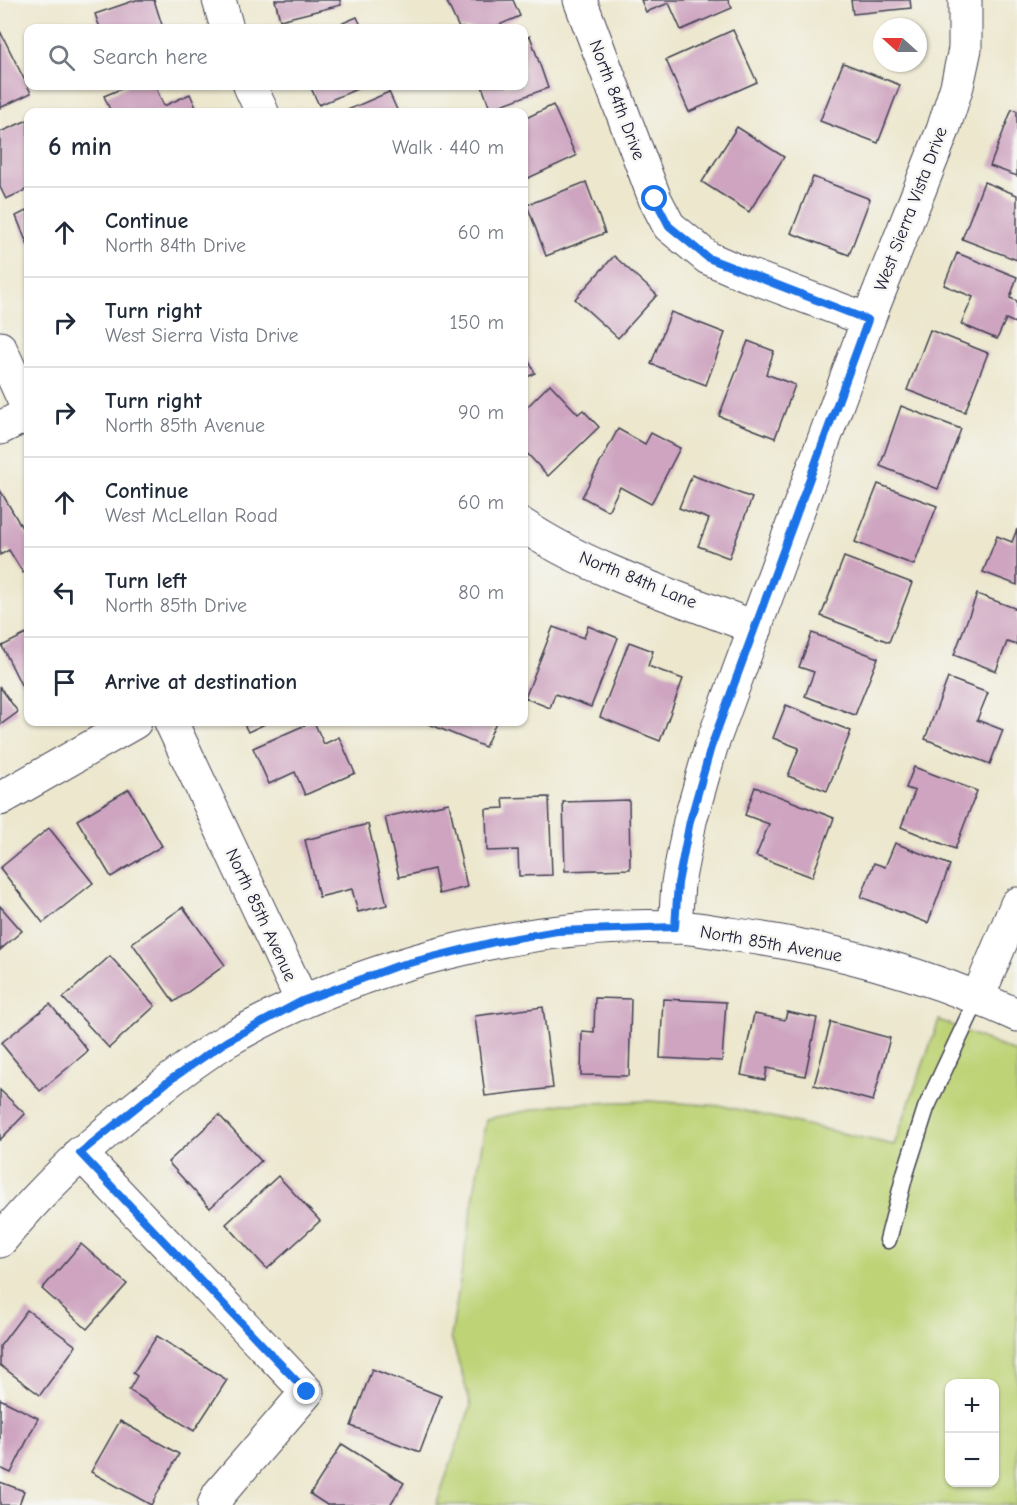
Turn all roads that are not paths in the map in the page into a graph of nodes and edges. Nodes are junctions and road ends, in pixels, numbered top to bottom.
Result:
1 (219, 0) edge
2 (580, 0) edge
3 (965, 0) edge
4 (226, 24) edge
5 (252, 90) edge
6 (260, 108) edge
7 (868, 320) junction
8 (0, 348) edge
9 (24, 400) edge
10 (24, 416) edge
11 (0, 428) edge
12 (528, 530) edge
13 (756, 628) junction
14 (128, 726) edge
15 (173, 726) edge
16 (0, 799) edge
17 (1017, 904) edge
18 (675, 927) junction
19 (978, 997) junction
20 (302, 1001) junction
21 (1017, 1015) edge
22 (80, 1153) junction
23 (888, 1240) dead end
24 (0, 1241) edge
25 (214, 1505) edge

1 - 4 street
2 - 7 street, North 84th Drive
3 - 7 street, West Sierra Vista Drive
5 - 6 street
7 - 13 street, West Sierra Vista Drive
8 - 9 street
10 - 11 street
12 - 13 street, North 84th Lane
13 - 18 street, West Sierra Vista Drive
14 - 16 street
15 - 20 street, North 85th Avenue
17 - 19 street
18 - 19 street, North 85th Avenue
18 - 20 street, North 85th Avenue
19 - 21 street, North 85th Avenue
19 - 23 lane
20 - 22 street
22 - 24 street
22 - 25 street

